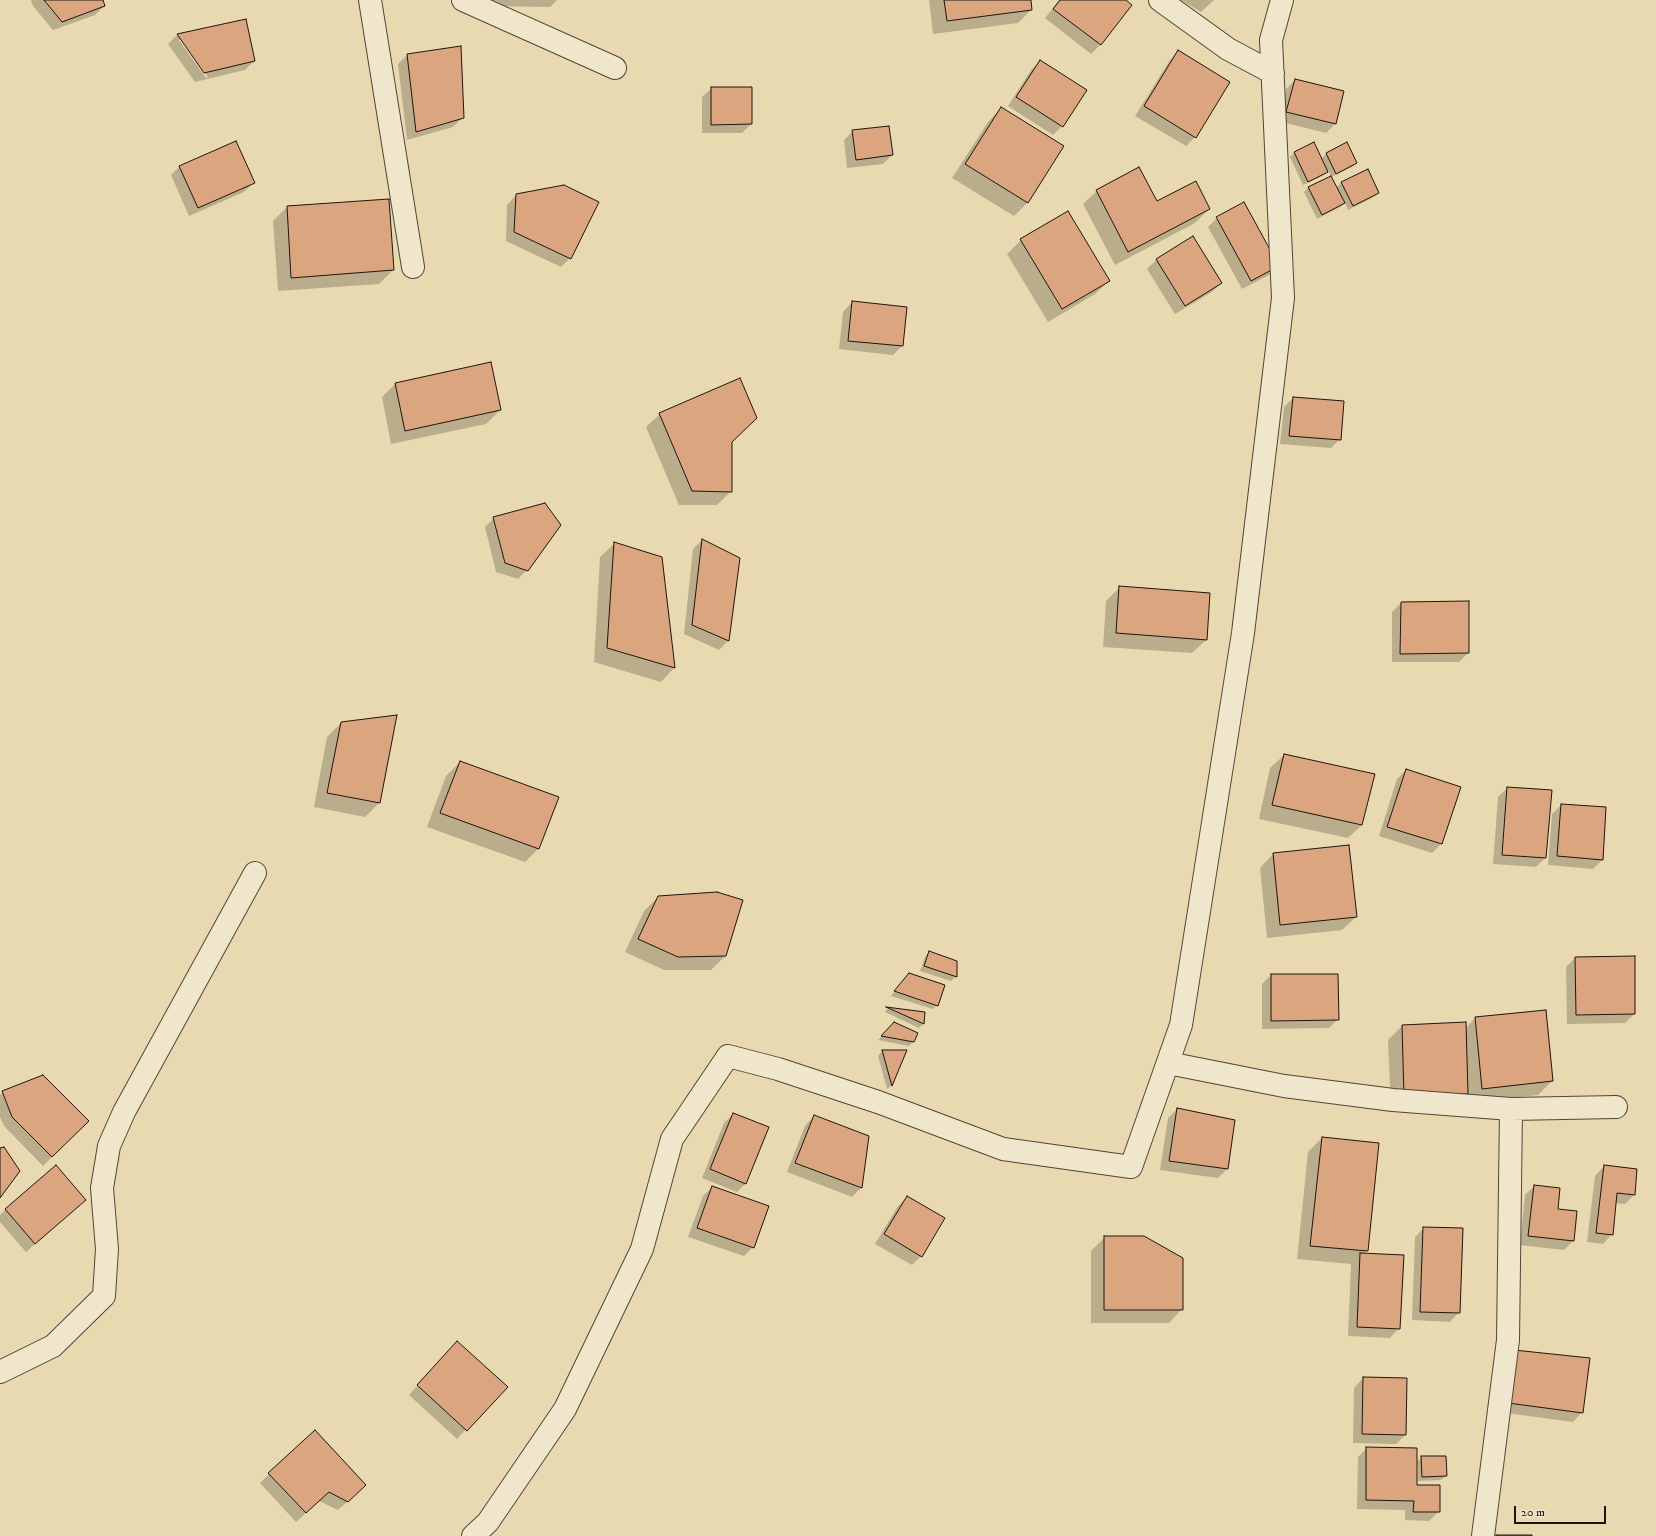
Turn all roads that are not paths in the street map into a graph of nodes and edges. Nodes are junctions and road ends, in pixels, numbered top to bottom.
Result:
1 (370, 0) edge
2 (464, 0) edge
3 (1160, 0) edge
4 (1282, 0) edge
5 (616, 68) dead end
6 (1273, 73) junction
7 (413, 267) dead end
8 (255, 873) dead end
9 (1168, 1063) junction
10 (1616, 1107) dead end
11 (1511, 1109) junction
12 (0, 1372) edge
13 (473, 1536) edge
14 (1483, 1536) edge

1 - 7 street
2 - 5 street
3 - 6 street
4 - 6 street
6 - 9 street
8 - 12 street
9 - 11 street
9 - 13 street
10 - 11 street
11 - 14 street

